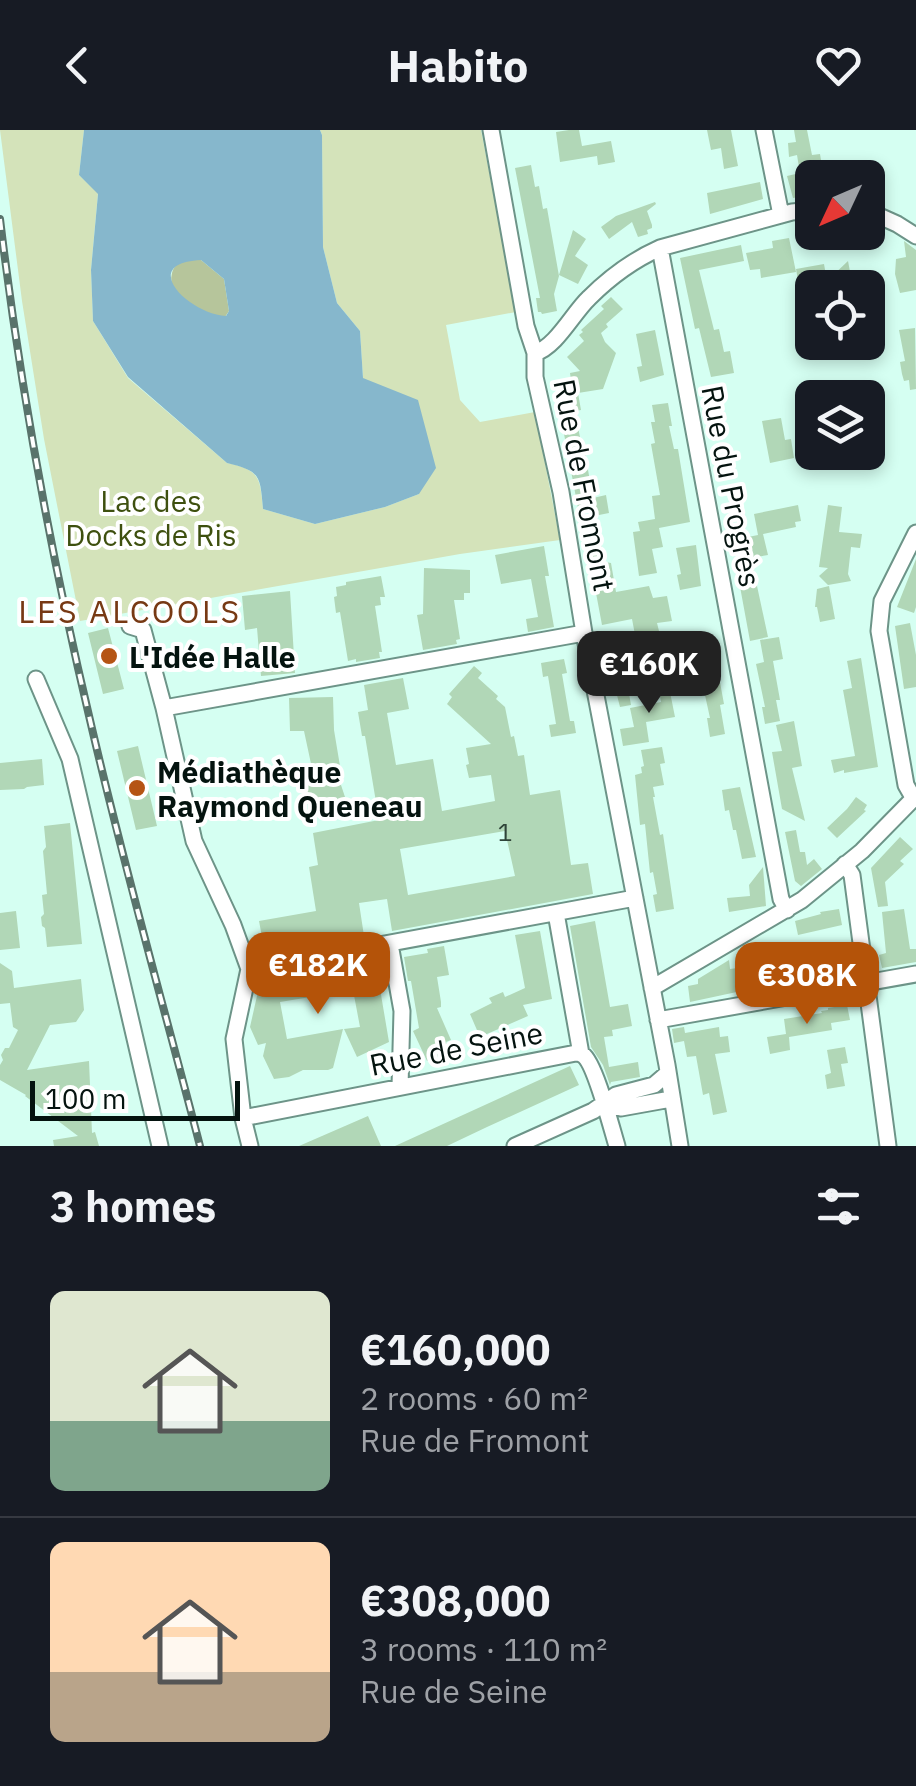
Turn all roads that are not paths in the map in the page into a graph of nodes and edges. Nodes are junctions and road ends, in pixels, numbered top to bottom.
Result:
1 (491, 130) edge
2 (764, 130) edge
3 (795, 213) edge
4 (781, 215) junction
5 (885, 218) edge
6 (916, 236) edge
7 (660, 248) junction
8 (535, 352) junction
9 (916, 532) edge
10 (130, 626) dead end
11 (584, 633) junction
12 (36, 678) dead end
13 (164, 708) junction
14 (915, 797) edge
15 (846, 864) junction
16 (635, 898) junction
17 (787, 910) junction
18 (556, 913) junction
19 (390, 944) junction
20 (249, 969) junction
21 (916, 974) edge
22 (867, 983) junction
23 (652, 988) junction
24 (658, 1020) junction
25 (582, 1054) junction
26 (668, 1073) junction
27 (400, 1087) junction
28 (672, 1099) junction
29 (605, 1104) junction
30 (244, 1118) junction
31 (160, 1146) edge
32 (250, 1146) edge
33 (515, 1146) edge
34 (617, 1146) edge
35 (680, 1146) edge
36 (888, 1146) edge

1 - 8 street, Rue de Fromont
2 - 4 street
3 - 4 street
4 - 7 street
5 - 6 street
7 - 8 street
7 - 17 street, Rue du Progrès
8 - 11 street, Rue de Fromont
9 - 14 street
10 - 13 street
11 - 13 street
11 - 16 street, Rue de Fromont
12 - 31 street
13 - 20 street
14 - 15 street
15 - 17 street
15 - 22 street
16 - 18 street
16 - 23 street, Rue de Fromont
17 - 23 street
18 - 19 street
18 - 25 street
19 - 20 street
19 - 27 street
20 - 30 street
21 - 22 street
22 - 24 street
22 - 36 street
23 - 24 street, Rue de Fromont
24 - 26 street, Rue de Fromont
25 - 27 street, Rue de Seine
25 - 29 street, Rue de Seine
26 - 28 street, Rue de Fromont
26 - 29 street
27 - 30 street, Rue de Seine
28 - 29 street
28 - 35 street, Rue de Fromont
29 - 33 street
29 - 34 street, Rue de Seine
30 - 32 street

